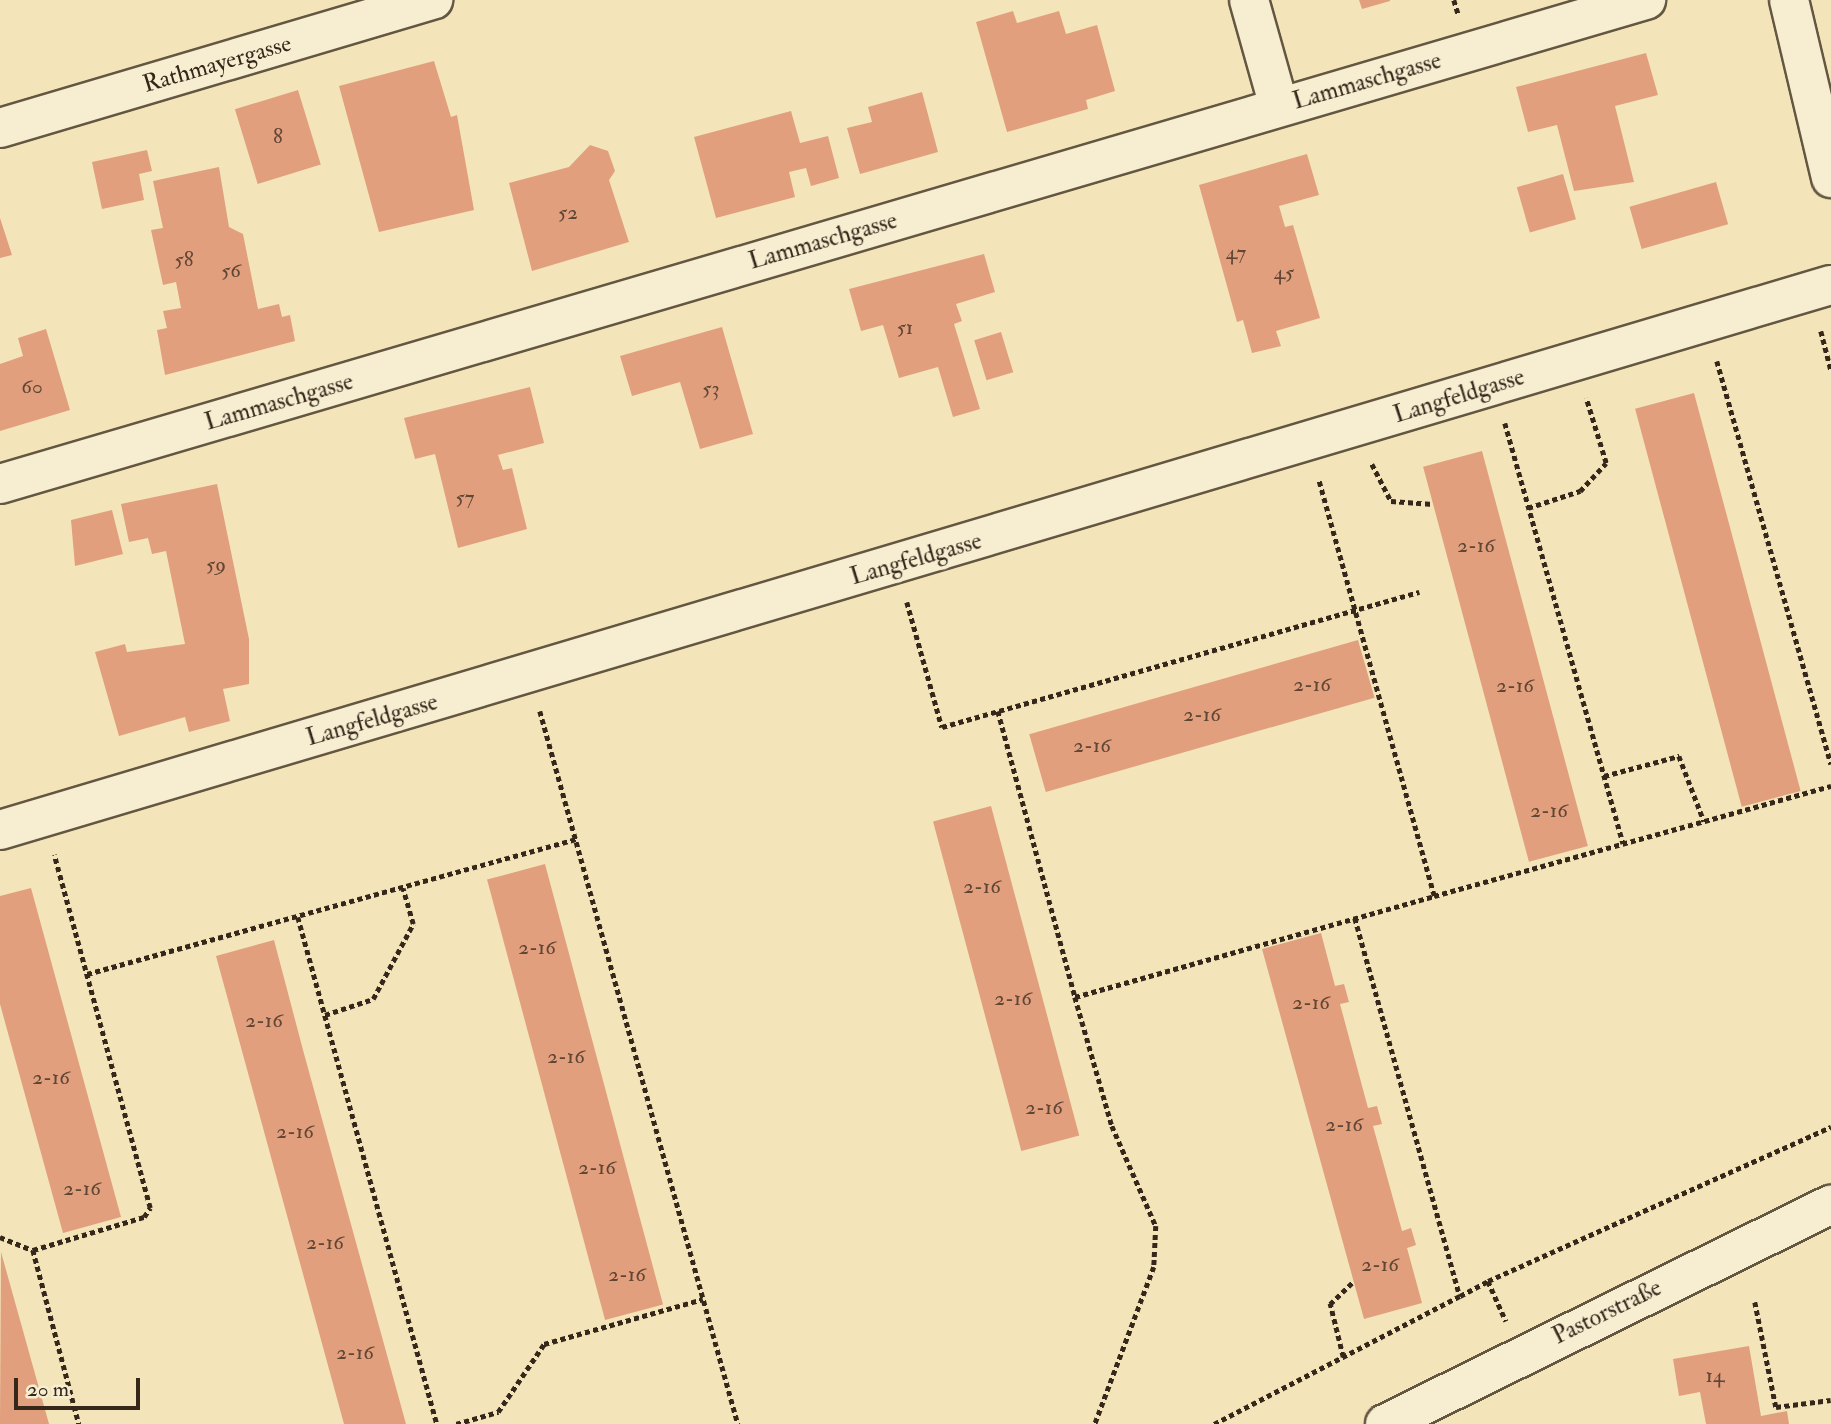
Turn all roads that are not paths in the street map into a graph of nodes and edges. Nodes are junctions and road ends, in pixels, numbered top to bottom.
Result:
1 (433, 0) edge
2 (1250, 0) edge
3 (1646, 0) edge
4 (1789, 0) edge
5 (1279, 107) junction
6 (0, 128) edge
7 (1831, 177) edge
8 (1831, 285) edge
9 (0, 484) edge
10 (0, 830) edge
11 (1831, 1205) edge
12 (1385, 1424) edge

1 - 6 street, Rathmayergasse
2 - 5 street
3 - 5 street, Lammaschgasse
4 - 7 street
5 - 9 street, Lammaschgasse
8 - 10 street, Langfeldgasse
11 - 12 street, Pastorstraße

